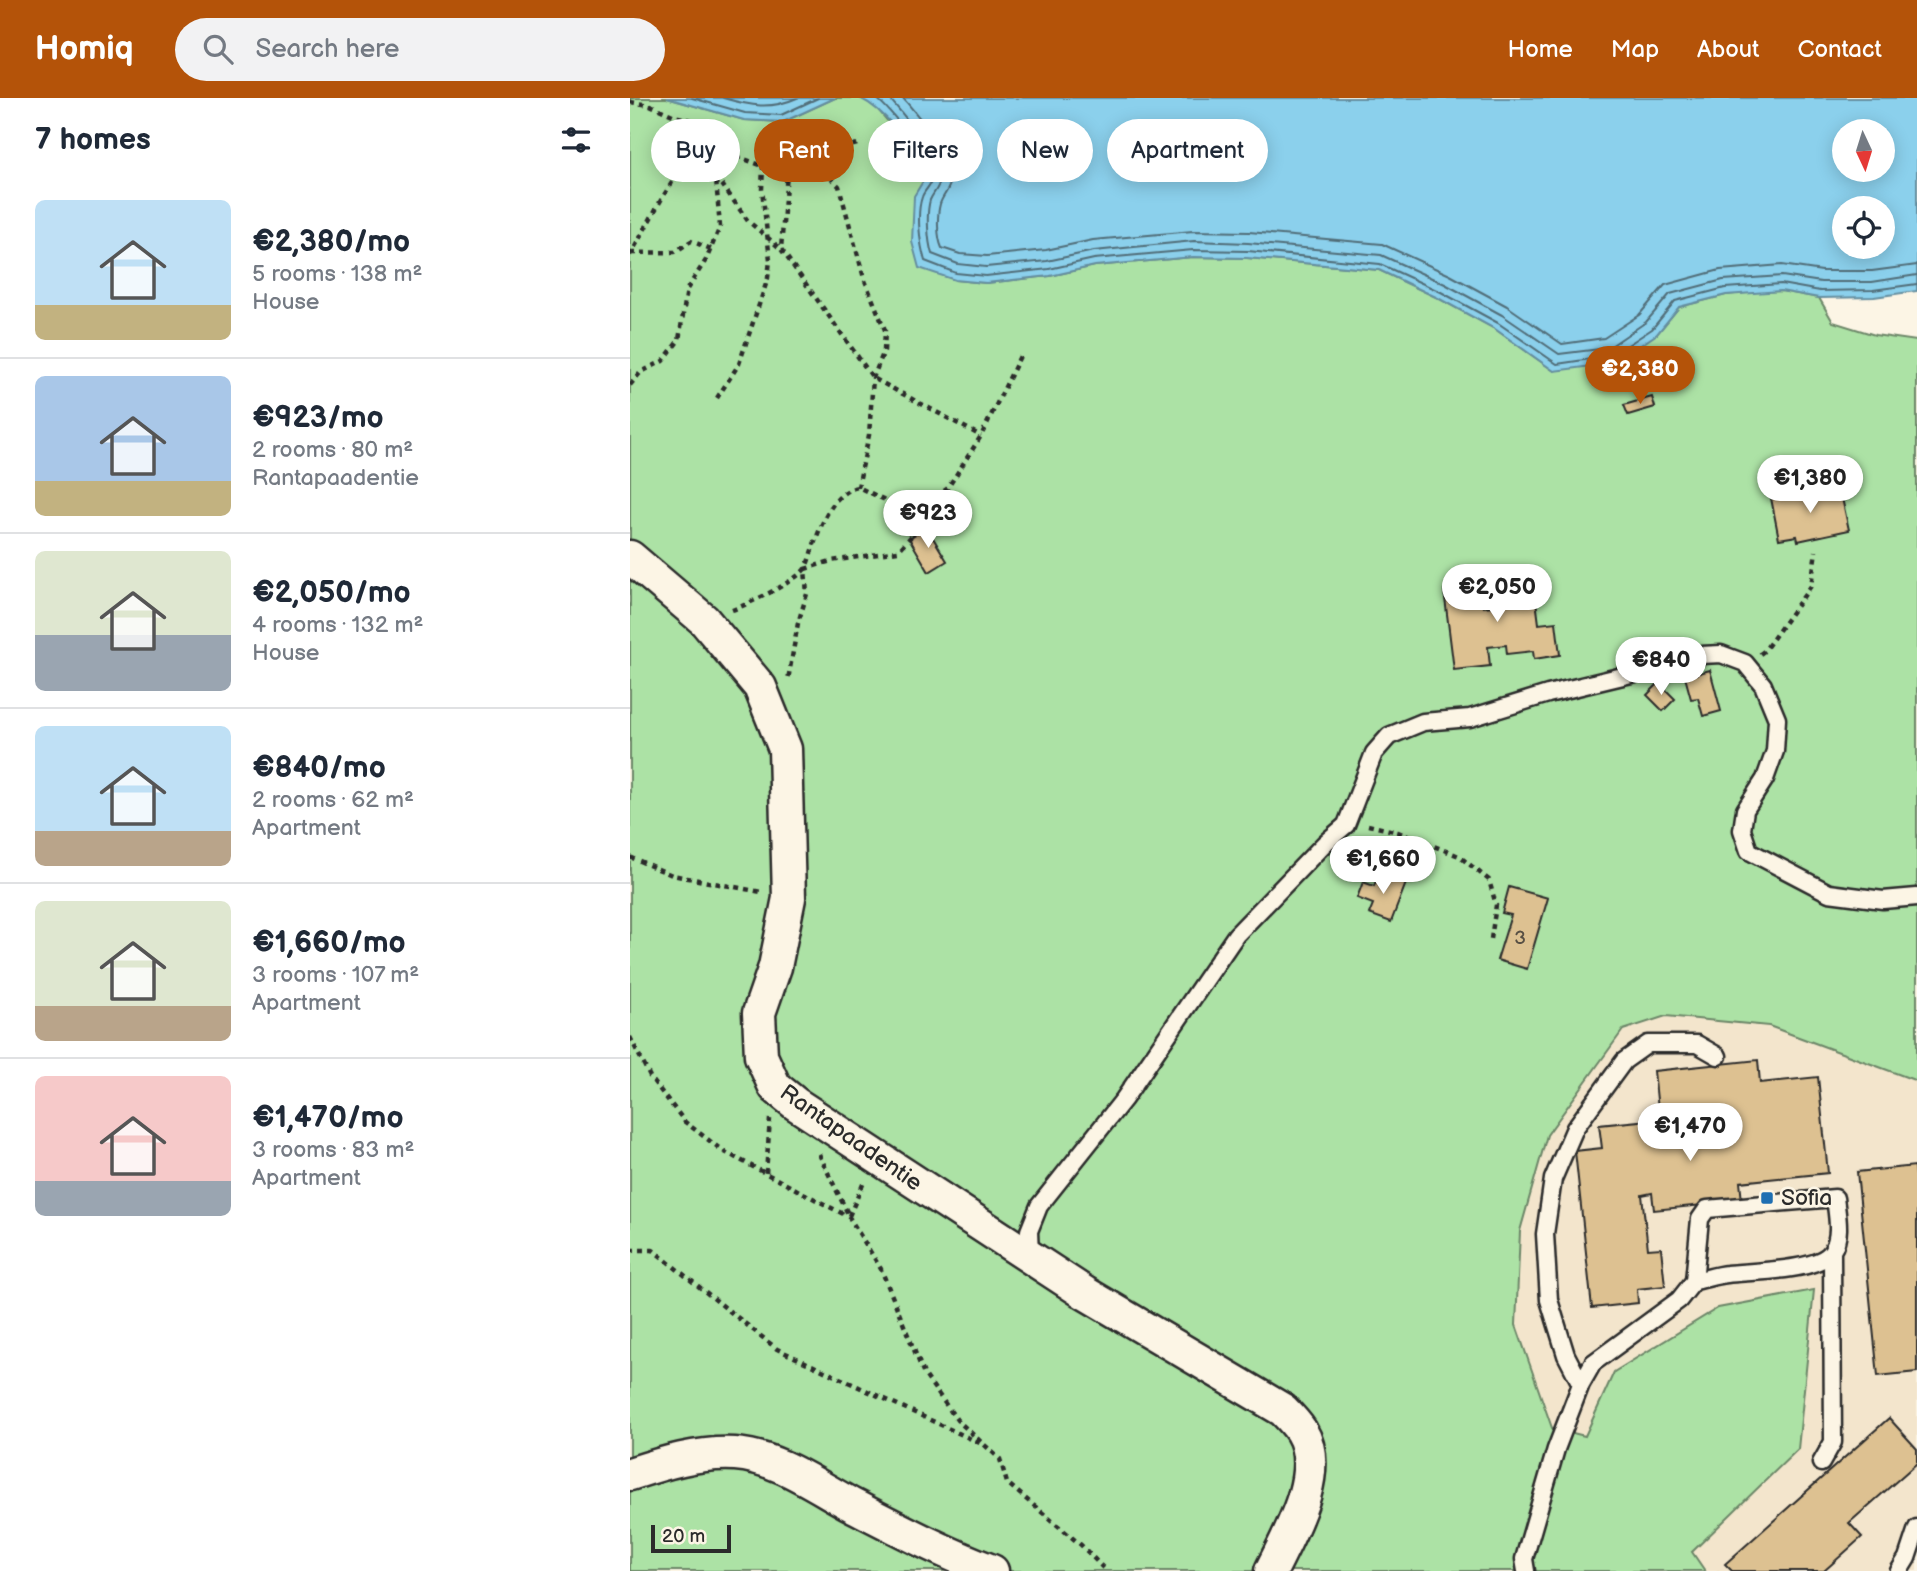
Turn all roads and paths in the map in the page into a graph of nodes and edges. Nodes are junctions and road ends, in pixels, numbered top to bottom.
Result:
1 (630, 102) edge
2 (687, 119) edge
3 (862, 144) dead end
4 (854, 146) edge
5 (673, 182) edge
6 (716, 182) edge
7 (720, 182) edge
8 (762, 182) edge
9 (786, 182) edge
10 (835, 182) edge
11 (769, 239) junction
12 (711, 248) junction
13 (781, 248) junction
14 (630, 254) edge
15 (1020, 356) dead end
16 (873, 378) junction
17 (630, 385) edge
18 (717, 398) dead end
19 (981, 436) junction
20 (858, 486) junction
21 (909, 512) junction
22 (1816, 551) dead end
23 (630, 557) edge
24 (805, 569) junction
25 (704, 620) junction
26 (1745, 663) junction
27 (775, 724) junction
28 (1346, 825) junction
29 (630, 857) edge
30 (1917, 897) edge
31 (789, 898) junction
32 (1491, 939) dead end
33 (630, 1037) edge
34 (1718, 1056) dead end
35 (775, 1087) junction
36 (818, 1151) dead end
37 (766, 1173) junction
38 (849, 1217) junction
39 (630, 1250) edge
40 (1832, 1253) junction
41 (1030, 1258) junction
42 (1694, 1281) junction
43 (1581, 1384) junction
44 (986, 1446) junction
45 (1821, 1463) dead end
46 (630, 1475) edge
47 (1917, 1528) edge
48 (992, 1571) edge
49 (1106, 1571) edge
50 (1271, 1571) edge
51 (1526, 1571) edge
52 (1899, 1571) edge

1 - 2 path
3 - 4 path
5 - 14 path
6 - 12 path
7 - 11 path
8 - 11 path
9 - 13 path
10 - 16 path
11 - 13 path
11 - 18 path
12 - 14 path
12 - 17 path
13 - 16 path
15 - 19 path
16 - 19 path
16 - 20 path
19 - 21 path
20 - 21 path
20 - 24 path
21 - 24 path
22 - 26 path
23 - 25 street, Rantapaadentie
24 - 25 path
24 - 27 path
25 - 27 street, Rantapaadentie
26 - 28 lane
26 - 30 lane
27 - 31 street, Rantapaadentie
28 - 32 path
28 - 41 lane
29 - 31 path
31 - 35 street, Rantapaadentie
33 - 37 path
34 - 43 lane
35 - 37 path
35 - 41 street, Rantapaadentie
36 - 38 path
37 - 38 path
38 - 44 path
39 - 44 path
40 - 42 lane
40 - 42 lane
40 - 45 lane
41 - 50 street, Rantapaadentie
42 - 43 lane
43 - 51 lane
44 - 49 path
46 - 48 street
47 - 52 lane

